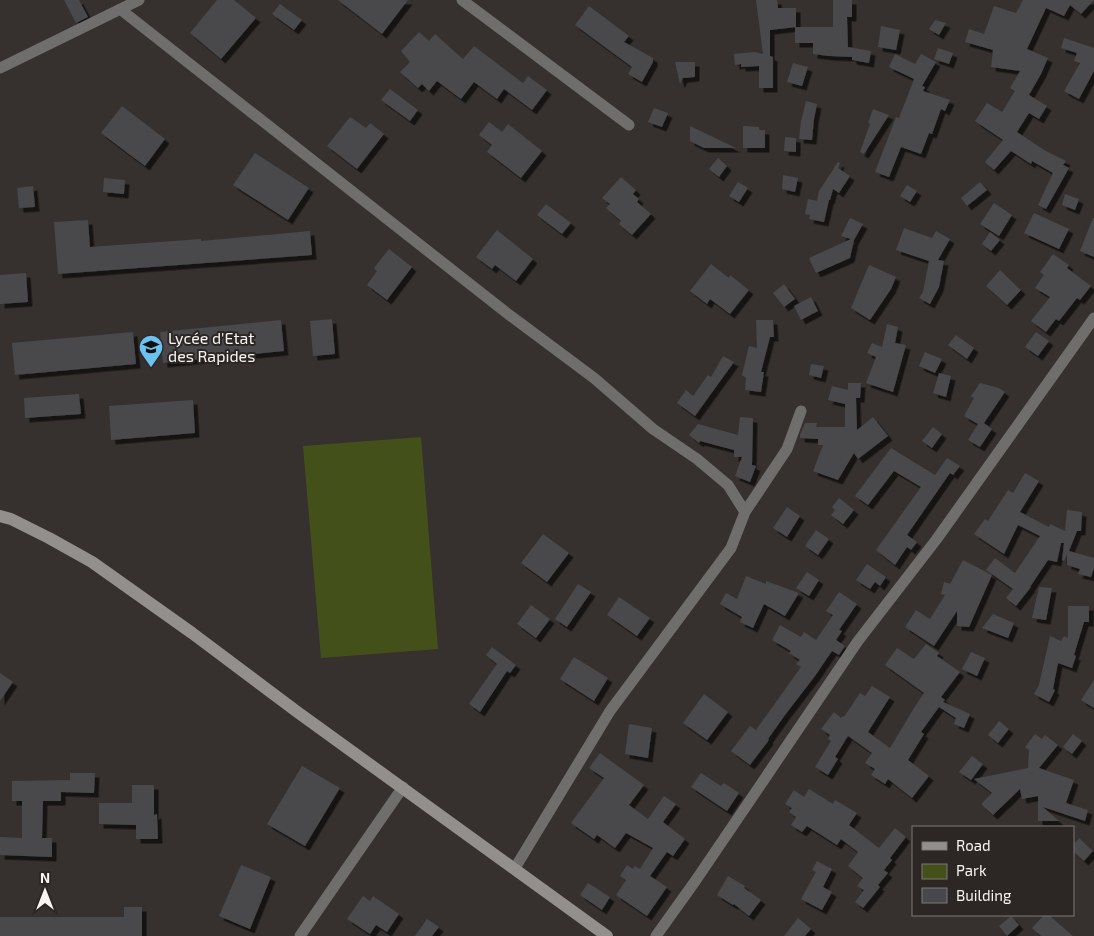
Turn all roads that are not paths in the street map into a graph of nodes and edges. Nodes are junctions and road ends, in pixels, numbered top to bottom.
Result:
1 (139, 0) edge
2 (462, 0) edge
3 (120, 9) junction
4 (0, 68) edge
5 (629, 125) dead end
6 (1094, 318) edge
7 (801, 411) dead end
8 (744, 512) junction
9 (0, 516) edge
10 (402, 787) junction
11 (515, 868) junction
12 (600, 934) edge
13 (300, 936) edge
14 (656, 936) edge

1 - 3 street
2 - 5 street
3 - 4 street
3 - 8 street
6 - 14 street
7 - 8 street
8 - 11 street
9 - 10 main road
10 - 11 main road
10 - 13 street
11 - 12 main road

